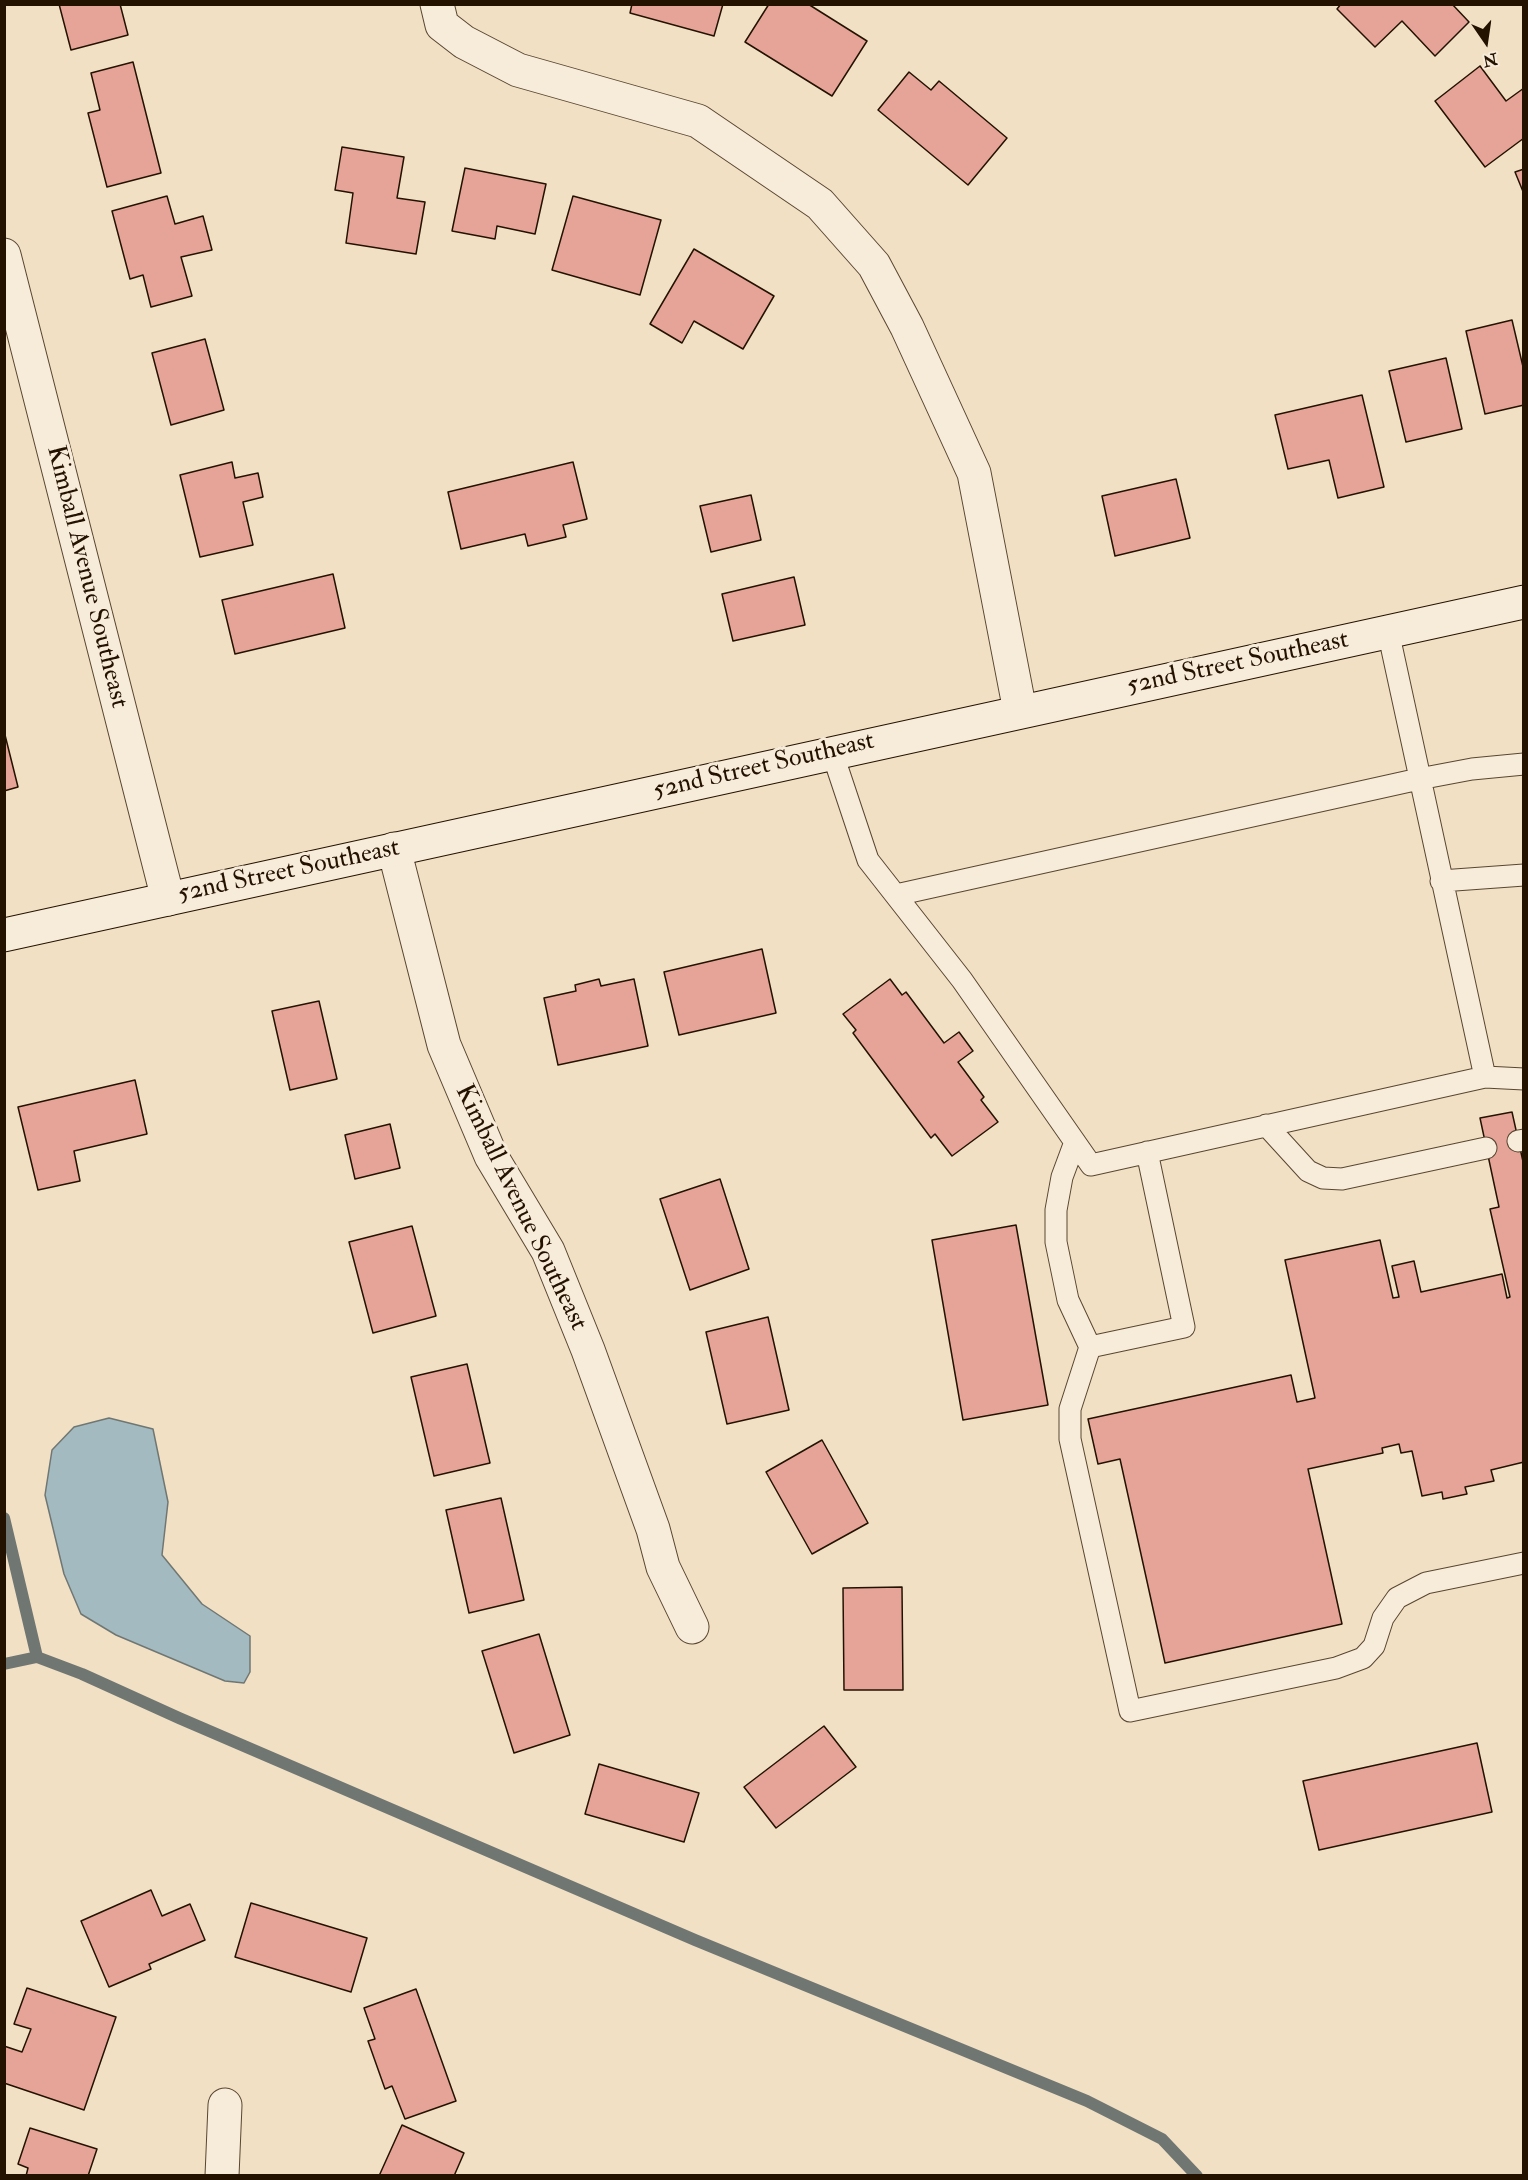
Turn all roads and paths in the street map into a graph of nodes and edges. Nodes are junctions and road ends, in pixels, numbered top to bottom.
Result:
1 (440, 15) edge
2 (4, 255) edge
3 (1524, 602) edge
4 (1388, 632) junction
5 (1020, 711) junction
6 (832, 752) junction
7 (1524, 764) edge
8 (1419, 778) junction
9 (394, 849) junction
10 (1524, 875) edge
11 (1442, 881) junction
12 (896, 895) junction
13 (168, 899) junction
14 (4, 935) edge
15 (1485, 1077) junction
16 (1524, 1079) edge
17 (1266, 1125) junction
18 (1075, 1142) junction
19 (1486, 1148) dead end
20 (1147, 1152) junction
21 (1090, 1347) junction
22 (1524, 1563) edge
23 (692, 1627) dead end
24 (225, 2105) dead end
25 (222, 2175) edge

1 - 5 street
2 - 13 street, Kimball Avenue Southeast
3 - 4 street, 52nd Street Southeast
4 - 5 street, 52nd Street Southeast
4 - 8 lane
5 - 6 street, 52nd Street Southeast
6 - 9 street, 52nd Street Southeast
6 - 12 lane
7 - 8 lane
8 - 11 lane
8 - 12 lane
9 - 13 street, 52nd Street Southeast
9 - 23 street, Kimball Avenue Southeast
10 - 11 lane
11 - 15 lane
12 - 18 lane
13 - 14 street, 52nd Street Southeast
15 - 16 lane
15 - 17 lane
17 - 19 lane
17 - 20 lane
18 - 20 lane
18 - 21 lane
20 - 21 lane
21 - 22 lane
24 - 25 street

